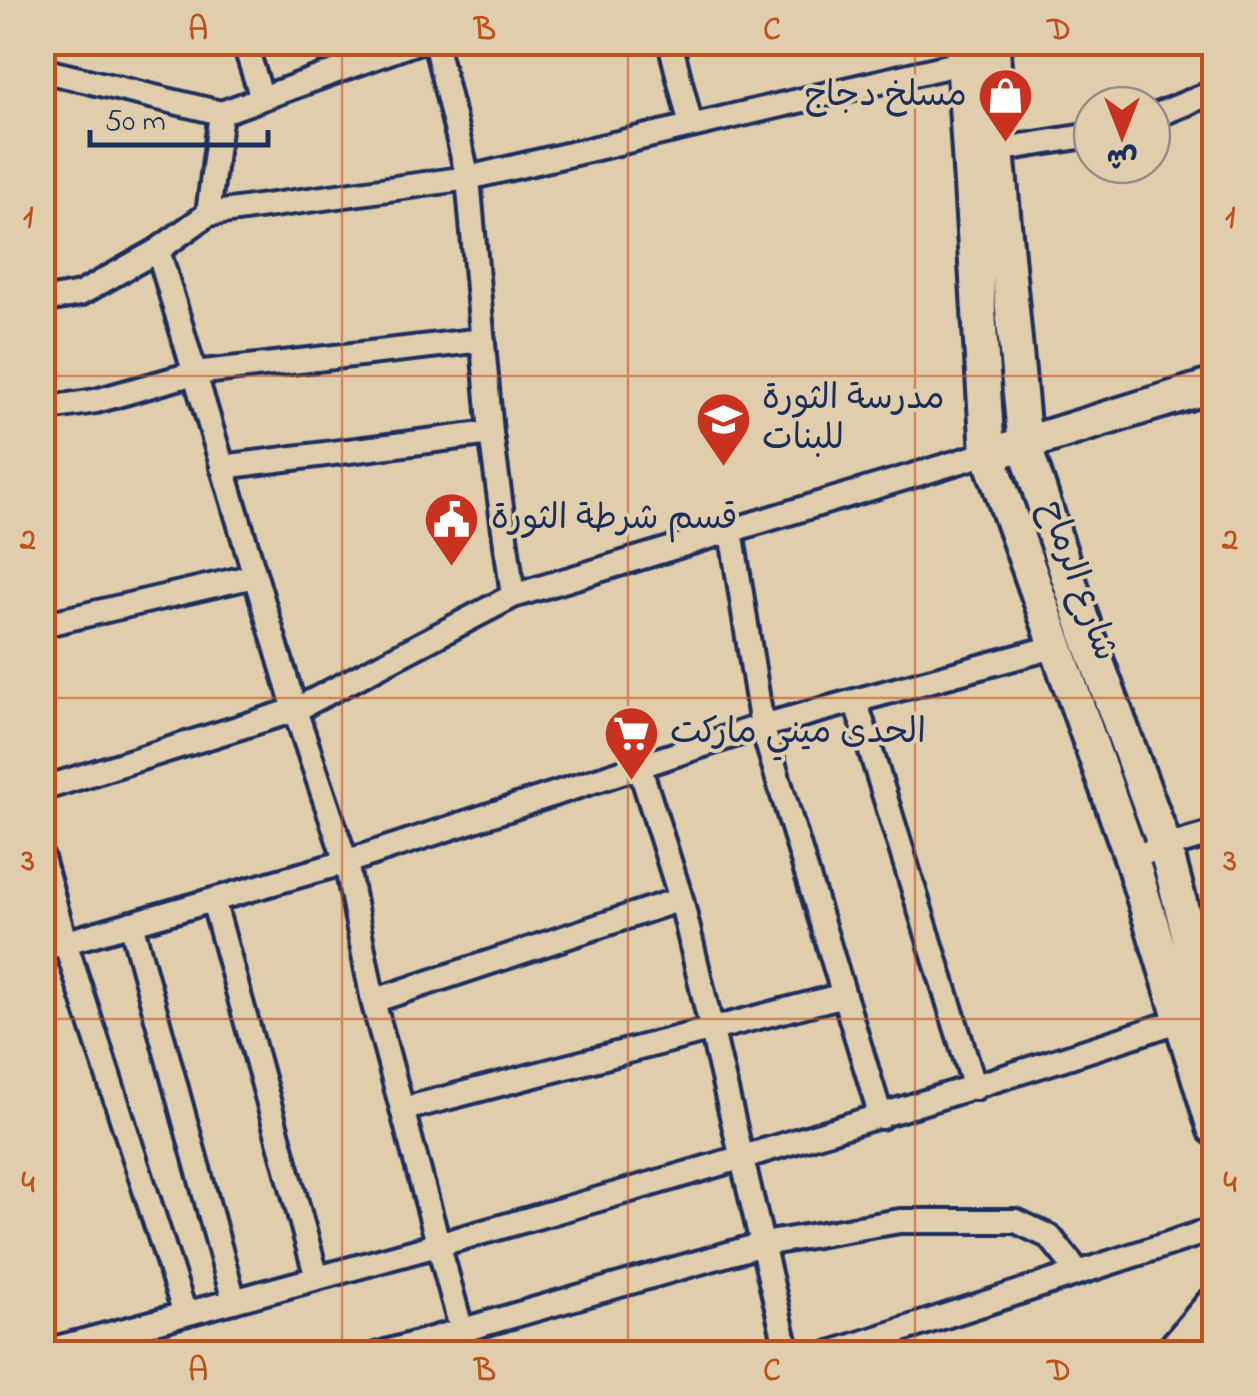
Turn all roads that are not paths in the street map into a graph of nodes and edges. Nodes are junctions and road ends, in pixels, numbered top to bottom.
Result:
1 (244, 42) edge
2 (417, 42) edge
3 (435, 42) edge
4 (670, 42) edge
5 (993, 42) edge
6 (962, 53) edge
7 (42, 70) edge
8 (1214, 92) edge
9 (262, 98) junction
10 (1172, 108) edge
11 (222, 112) junction
12 (691, 126) junction
13 (1072, 137) edge
14 (997, 150) junction
15 (468, 178) junction
16 (208, 214) junction
17 (158, 250) junction
18 (42, 301) edge
19 (483, 340) junction
20 (194, 373) junction
21 (1212, 392) edge
22 (42, 410) edge
23 (491, 433) junction
24 (1025, 446) junction
25 (988, 453) junction
26 (222, 466) junction
27 (730, 530) junction
28 (254, 576) junction
29 (513, 596) junction
30 (42, 625) edge
31 (1058, 646) junction
32 (856, 703) junction
33 (296, 710) junction
34 (762, 726) junction
35 (639, 765) junction
36 (42, 789) edge
37 (1214, 833) edge
38 (1164, 846) junction
39 (1131, 856) junction
40 (42, 858) edge
41 (346, 862) junction
42 (682, 899) junction
43 (213, 900) junction
44 (131, 923) junction
45 (54, 946) edge
46 (844, 995) junction
47 (373, 1001) junction
48 (1181, 1020) junction
49 (712, 1028) junction
50 (1214, 1031) edge
51 (975, 1088) junction
52 (404, 1109) junction
53 (881, 1117) junction
54 (1214, 1128) edge
55 (743, 1155) junction
56 (1214, 1229) edge
57 (439, 1244) junction
58 (763, 1244) junction
59 (1079, 1273) junction
60 (317, 1278) junction
61 (234, 1301) junction
62 (1214, 1302) edge
63 (184, 1314) junction
64 (465, 1342) edge
65 (42, 1352) edge
66 (379, 1354) edge
67 (788, 1354) edge
68 (828, 1354) edge
69 (1171, 1354) edge

1 - 9 street
2 - 9 street
3 - 15 street
4 - 12 street
5 - 14 street, شارع الرماح
6 - 12 street
6 - 25 street, شارع الرماح
7 - 11 street
8 - 10 street
9 - 11 street
11 - 16 street
12 - 15 street
13 - 14 street
14 - 24 street, شارع الرماح
15 - 16 street
15 - 19 street
16 - 17 street
17 - 18 street
17 - 20 street
19 - 20 street
19 - 23 street
20 - 22 street
20 - 26 street
21 - 24 street
23 - 26 street
23 - 29 street
24 - 25 street
24 - 38 street, شارع الرماح
25 - 27 street
25 - 31 street, شارع الرماح
26 - 28 street
27 - 29 street
27 - 34 street
28 - 30 street
28 - 33 street
29 - 33 street
31 - 32 street
31 - 39 street, شارع الرماح
32 - 34 street
32 - 51 street
33 - 36 street
33 - 41 street
34 - 35 street
34 - 46 street
35 - 41 street
35 - 42 street
37 - 38 street
38 - 39 street
38 - 50 street, شارع الرماح
39 - 48 street, شارع الرماح
40 - 45 street
41 - 43 street
41 - 47 street
42 - 47 street
42 - 49 street
43 - 44 street
43 - 60 street
44 - 45 street
44 - 61 street
45 - 63 street
46 - 49 street
46 - 53 street
47 - 52 street
48 - 51 street
48 - 54 street, شارع الرماح
49 - 52 street
49 - 55 street
51 - 53 street
52 - 57 street
53 - 55 street
55 - 57 street
55 - 58 street
56 - 59 street
57 - 60 street
57 - 64 street
58 - 59 street
58 - 64 street
58 - 67 street
59 - 68 street
60 - 61 street
61 - 63 street
62 - 69 street
63 - 65 street
64 - 66 street

